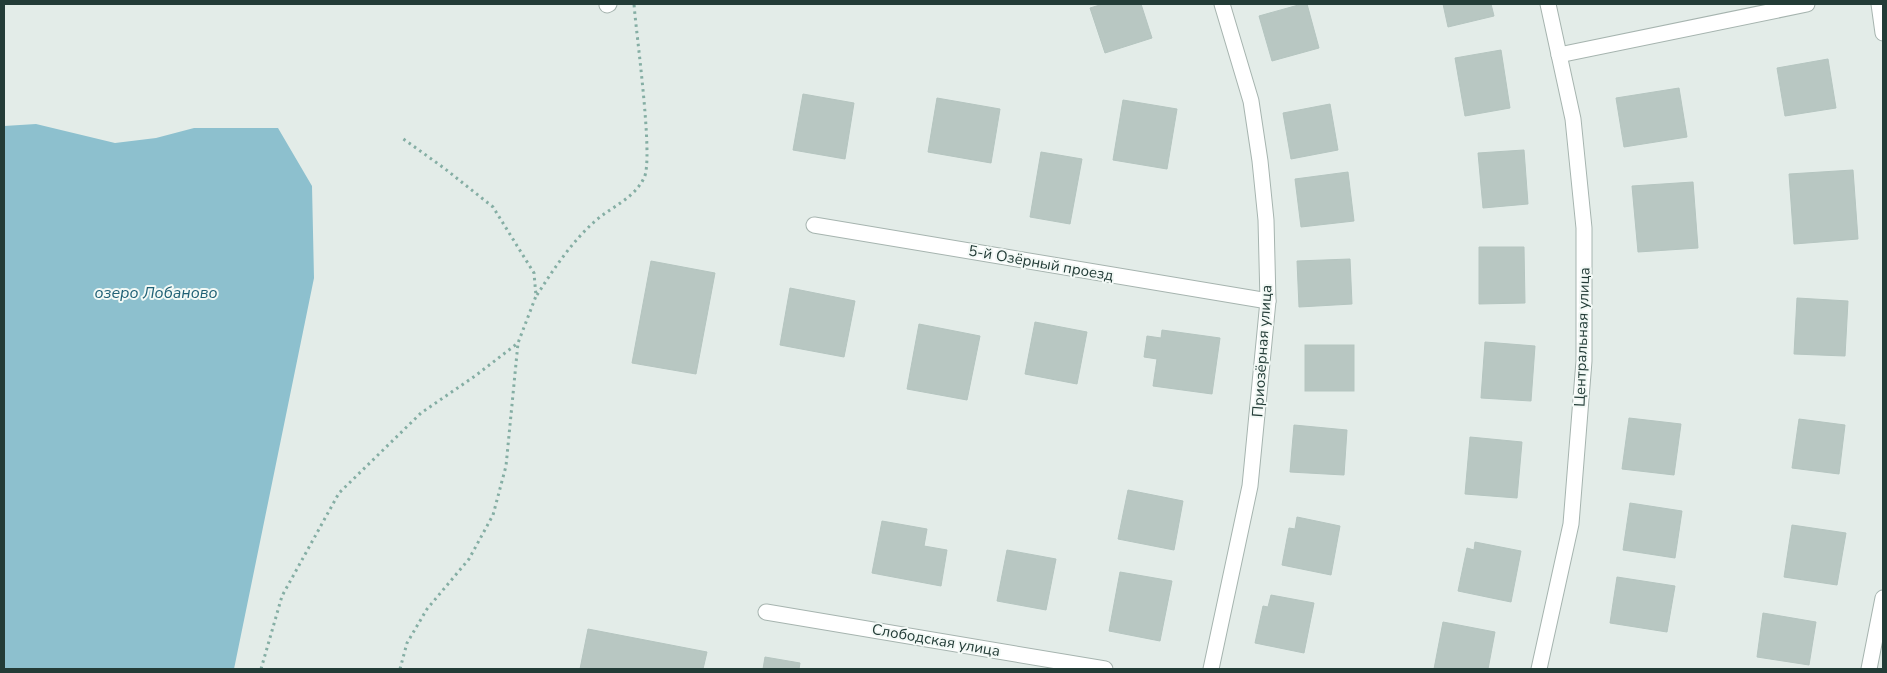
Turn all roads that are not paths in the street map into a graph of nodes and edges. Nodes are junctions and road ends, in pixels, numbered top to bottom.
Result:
1 (1222, 4) edge
2 (1548, 4) edge
3 (1807, 4) edge
4 (1879, 4) edge
5 (1883, 33) edge
6 (1559, 55) junction
7 (814, 225) dead end
8 (1268, 301) junction
9 (1883, 598) edge
10 (766, 612) dead end
11 (1105, 669) edge
12 (1211, 669) edge
13 (1538, 669) edge
14 (1869, 669) edge

1 - 8 street, Приозёрная улица
2 - 6 street, Центральная улица
3 - 6 street
4 - 5 street
6 - 13 street, Центральная улица
7 - 8 street, 5-й Озёрный проезд
8 - 12 street, Приозёрная улица
9 - 14 street
10 - 11 street, Слободская улица

